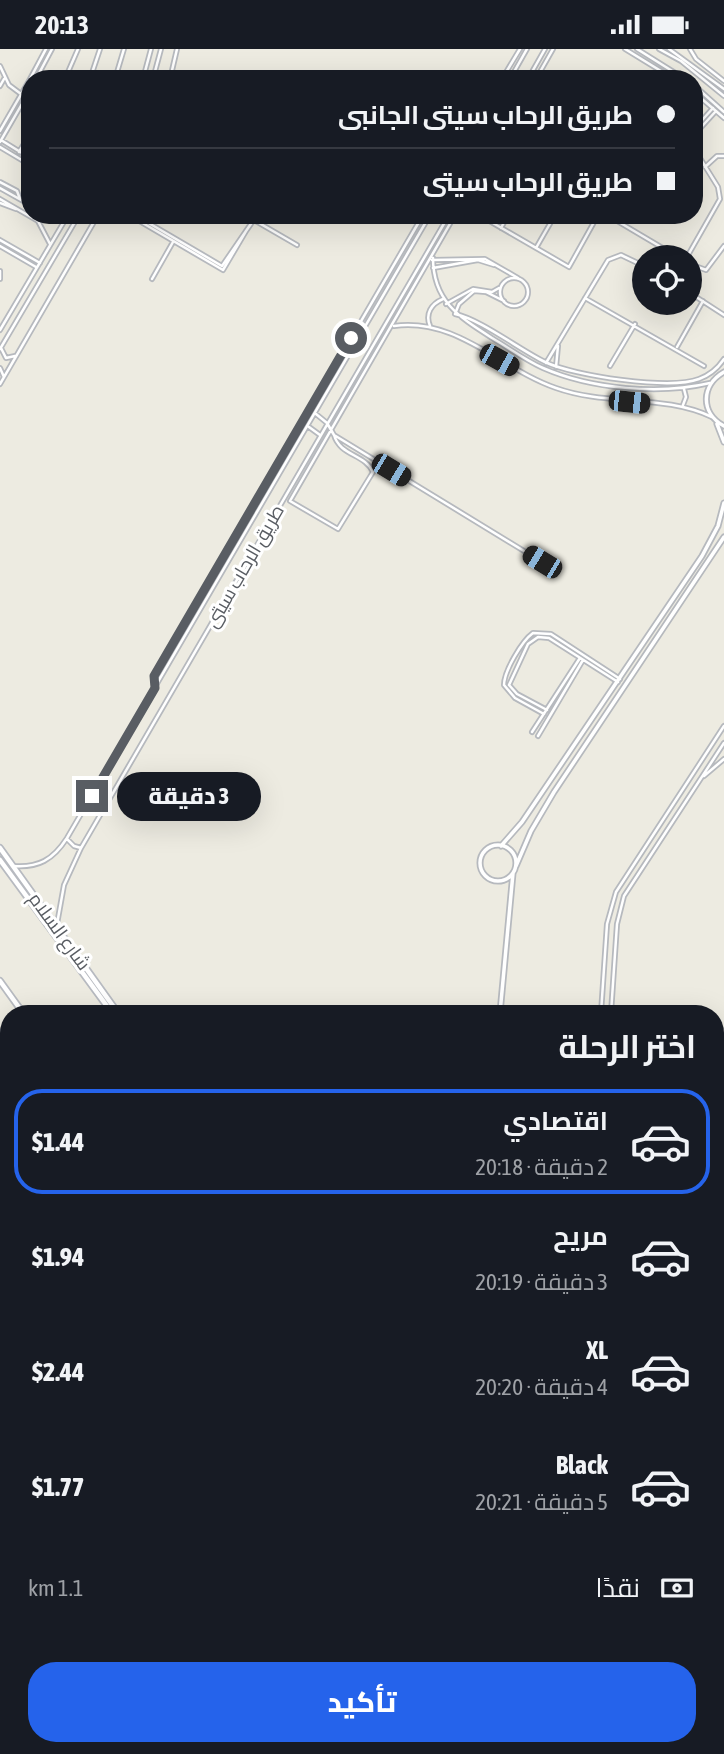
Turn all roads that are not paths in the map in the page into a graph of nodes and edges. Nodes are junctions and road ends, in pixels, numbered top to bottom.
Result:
1 (46, 49) edge
2 (52, 49) edge
3 (78, 49) edge
4 (100, 49) edge
5 (124, 49) edge
6 (151, 49) edge
7 (161, 49) edge
8 (177, 49) edge
9 (520, 49) edge
10 (527, 49) edge
11 (545, 49) edge
12 (553, 49) edge
13 (625, 49) edge
14 (637, 49) edge
15 (659, 49) edge
16 (690, 49) edge
17 (671, 50) edge
18 (670, 55) junction
19 (0, 65) edge
20 (35, 70) edge
21 (41, 70) edge
22 (69, 70) edge
23 (93, 70) edge
24 (118, 70) edge
25 (145, 70) edge
26 (155, 70) edge
27 (172, 70) edge
28 (507, 70) edge
29 (515, 70) edge
30 (533, 70) edge
31 (541, 70) edge
32 (659, 70) edge
33 (671, 70) edge
34 (691, 70) edge
35 (695, 70) edge
36 (703, 76) edge
37 (4, 79) junction
38 (703, 79) edge
39 (724, 81) edge
40 (0, 86) edge
41 (703, 93) edge
42 (723, 93) edge
43 (21, 94) joint
44 (703, 100) edge
45 (21, 106) edge
46 (714, 109) junction
47 (724, 112) edge
48 (10, 113) junction
49 (709, 115) junction
50 (15, 116) junction
51 (724, 118) edge
52 (703, 121) edge
53 (703, 123) edge
54 (0, 131) edge
55 (0, 141) edge
56 (0, 148) edge
57 (21, 149) edge
58 (19, 152) joint
59 (724, 156) edge
60 (21, 160) edge
61 (703, 164) edge
62 (705, 167) junction
63 (0, 182) edge
64 (0, 188) edge
65 (20, 199) joint
66 (0, 201) edge
67 (21, 211) edge
68 (39, 224) edge
69 (63, 224) edge
70 (74, 224) edge
71 (93, 224) edge
72 (145, 224) edge
73 (149, 224) edge
74 (251, 224) edge
75 (261, 224) edge
76 (418, 224) edge
77 (425, 224) edge
78 (444, 224) edge
79 (450, 224) edge
80 (495, 224) edge
81 (502, 224) edge
82 (550, 224) edge
83 (593, 224) edge
84 (622, 224) edge
85 (500, 227) junction
86 (439, 232) junction
87 (444, 235) junction
88 (0, 240) edge
89 (174, 240) junction
90 (51, 245) junction
91 (297, 245) dead end
92 (658, 245) edge
93 (694, 245) edge
94 (0, 246) edge
95 (724, 246) edge
96 (536, 248) junction
97 (433, 255) junction
98 (632, 259) edge
99 (432, 260) junction
100 (40, 263) junction
101 (37, 268) junction
102 (433, 268) junction
103 (702, 268) edge
104 (0, 271) edge
105 (517, 278) junction
106 (0, 279) edge
107 (152, 279) dead end
108 (502, 285) junction
109 (380, 289) junction
110 (385, 292) junction
111 (585, 297) junction
112 (443, 299) junction
113 (18, 300) junction
114 (503, 301) junction
115 (703, 301) joint
116 (446, 304) junction
117 (26, 305) junction
118 (723, 312) edge
119 (455, 314) junction
120 (635, 324) junction
121 (393, 326) junction
122 (430, 326) junction
123 (0, 330) edge
124 (351, 338) junction
125 (357, 341) junction
126 (558, 343) junction
127 (676, 348) junction
128 (0, 349) edge
129 (16, 355) junction
130 (724, 359) edge
131 (362, 363) junction
132 (546, 363) junction
133 (369, 366) junction
134 (556, 366) junction
135 (610, 366) dead end
136 (704, 366) dead end
137 (0, 368) edge
138 (8, 370) junction
139 (724, 371) edge
140 (13, 373) dead end
141 (4, 377) junction
142 (710, 383) junction
143 (0, 384) edge
144 (684, 389) junction
145 (312, 405) junction
146 (683, 405) junction
147 (319, 409) junction
148 (316, 414) junction
149 (712, 417) junction
150 (716, 422) junction
151 (327, 423) junction
152 (724, 426) edge
153 (308, 427) junction
154 (331, 429) junction
155 (320, 435) junction
156 (334, 435) junction
157 (724, 442) edge
158 (308, 457) junction
159 (313, 461) junction
160 (724, 503) edge
161 (724, 537) edge
162 (547, 565) dead end
163 (667, 609) junction
164 (674, 614) junction
165 (659, 621) junction
166 (666, 625) junction
167 (581, 659) junction
168 (517, 662) junction
169 (603, 670) junction
170 (619, 680) junction
171 (155, 688) junction
172 (545, 712) junction
173 (542, 721) junction
174 (724, 726) edge
175 (532, 732) dead end
176 (538, 736) dead end
177 (724, 743) edge
178 (724, 759) edge
179 (701, 777) junction
180 (667, 812) junction
181 (674, 818) junction
182 (520, 825) junction
183 (657, 827) junction
184 (531, 831) junction
185 (664, 832) junction
186 (66, 838) junction
187 (501, 846) junction
188 (0, 848) edge
189 (81, 848) junction
190 (0, 860) edge
191 (13, 866) junction
192 (516, 866) junction
193 (513, 873) junction
194 (57, 925) junction
195 (0, 981) edge
196 (99, 990) junction
197 (17, 1005) edge
198 (107, 1005) edge
199 (111, 1005) edge
200 (501, 1005) edge
201 (602, 1005) edge
202 (612, 1005) edge

1 - 20 street
2 - 21 street
3 - 22 street
4 - 23 street
5 - 24 street
6 - 25 street
7 - 26 street
8 - 27 street
9 - 28 street
10 - 29 street
11 - 30 street
12 - 31 street
13 - 32 street
14 - 33 street
15 - 18 street
16 - 39 street
17 - 18 street
17 - 35 street
18 - 34 street
19 - 37 street
36 - 42 street
37 - 40 street
37 - 43 street
38 - 42 street
41 - 47 street
43 - 48 street
44 - 46 street
45 - 50 street
46 - 49 street
46 - 51 street
48 - 50 street
48 - 54 street
49 - 52 street
49 - 53 street
50 - 55 street
55 - 58 street
56 - 60 street
57 - 58 street
59 - 62 street
61 - 62 street
62 - 93 street
63 - 65 street
64 - 65 street
66 - 67 street
68 - 90 street
69 - 90 street
70 - 117 street
71 - 129 street
72 - 89 street
73 - 89 street
74 - 89 street
75 - 91 street
76 - 109 street
77 - 110 street, طريق الرحاب سيتى
78 - 86 street, طريق الرحاب سيتى
79 - 87 street
80 - 85 street
81 - 85 street
82 - 96 street
83 - 96 street
84 - 92 street
85 - 96 street
86 - 87 street
86 - 131 street, طريق الرحاب سيتى
87 - 97 street
88 - 100 street
89 - 107 street
90 - 100 street
94 - 101 street
95 - 103 street
97 - 99 street
97 - 121 street
98 - 111 street
99 - 102 street
99 - 105 street
100 - 101 street
101 - 113 street
102 - 108 street
102 - 112 street
104 - 106 street
105 - 108 street
105 - 114 street
108 - 114 street
108 - 116 street
109 - 110 street
109 - 124 street
110 - 125 street, طريق الرحاب سيتى
111 - 120 street
111 - 126 street
112 - 116 street
112 - 122 street
113 - 117 street
113 - 123 street
114 - 119 street
115 - 118 street
115 - 127 street
116 - 119 street
117 - 128 street
119 - 132 street
119 - 144 street
120 - 127 street
120 - 135 street
121 - 122 street
121 - 133 street
122 - 146 street
124 - 125 street
124 - 145 street
125 - 147 street, طريق الرحاب سيتى
126 - 132 street
126 - 134 street
127 - 136 street
128 - 129 street
129 - 138 street
130 - 134 street
131 - 133 street
131 - 151 street, طريق الرحاب سيتى
132 - 134 street
133 - 154 street
137 - 141 street
138 - 140 street
138 - 141 street
139 - 142 street
141 - 143 street
142 - 144 street
142 - 149 street
144 - 146 street
145 - 147 street
145 - 171 street
146 - 149 street
147 - 148 street, طريق الرحاب سيتى
148 - 151 street
148 - 153 street, طريق الرحاب سيتى
149 - 150 street
150 - 152 street
150 - 157 street
151 - 154 street
151 - 155 street, طريق الرحاب سيتى
153 - 155 street
153 - 171 street, طريق الرحاب سيتى
154 - 156 street
154 - 159 street
155 - 158 street, طريق الرحاب سيتى
156 - 159 street
156 - 162 street
158 - 159 street
158 - 189 street, طريق الرحاب سيتى
160 - 163 street
161 - 164 street
163 - 164 street
163 - 165 street
164 - 166 street
165 - 166 street
165 - 170 street
166 - 184 street
167 - 168 street
167 - 169 street
167 - 172 street
167 - 173 street
168 - 169 street
168 - 172 street
169 - 170 street
170 - 182 street
171 - 186 street, طريق الرحاب سيتى
172 - 173 street
173 - 175 street
173 - 176 street
174 - 180 street
177 - 179 street
178 - 179 street
179 - 181 street
180 - 181 street
180 - 183 street
181 - 185 street
182 - 184 street
182 - 187 street
183 - 185 street
183 - 201 street
184 - 192 street
185 - 202 street
186 - 189 street
186 - 191 street, طريق الرحاب سيتى
187 - 192 street
187 - 193 street
188 - 191 main road, شارع السلام
189 - 194 street, طريق الرحاب سيتى
190 - 196 main road, شارع السلام
191 - 194 main road, شارع السلام
192 - 193 street
193 - 200 street
194 - 196 main road, شارع السلام
195 - 197 main road
196 - 198 main road, شارع السلام
196 - 199 main road, شارع السلام

